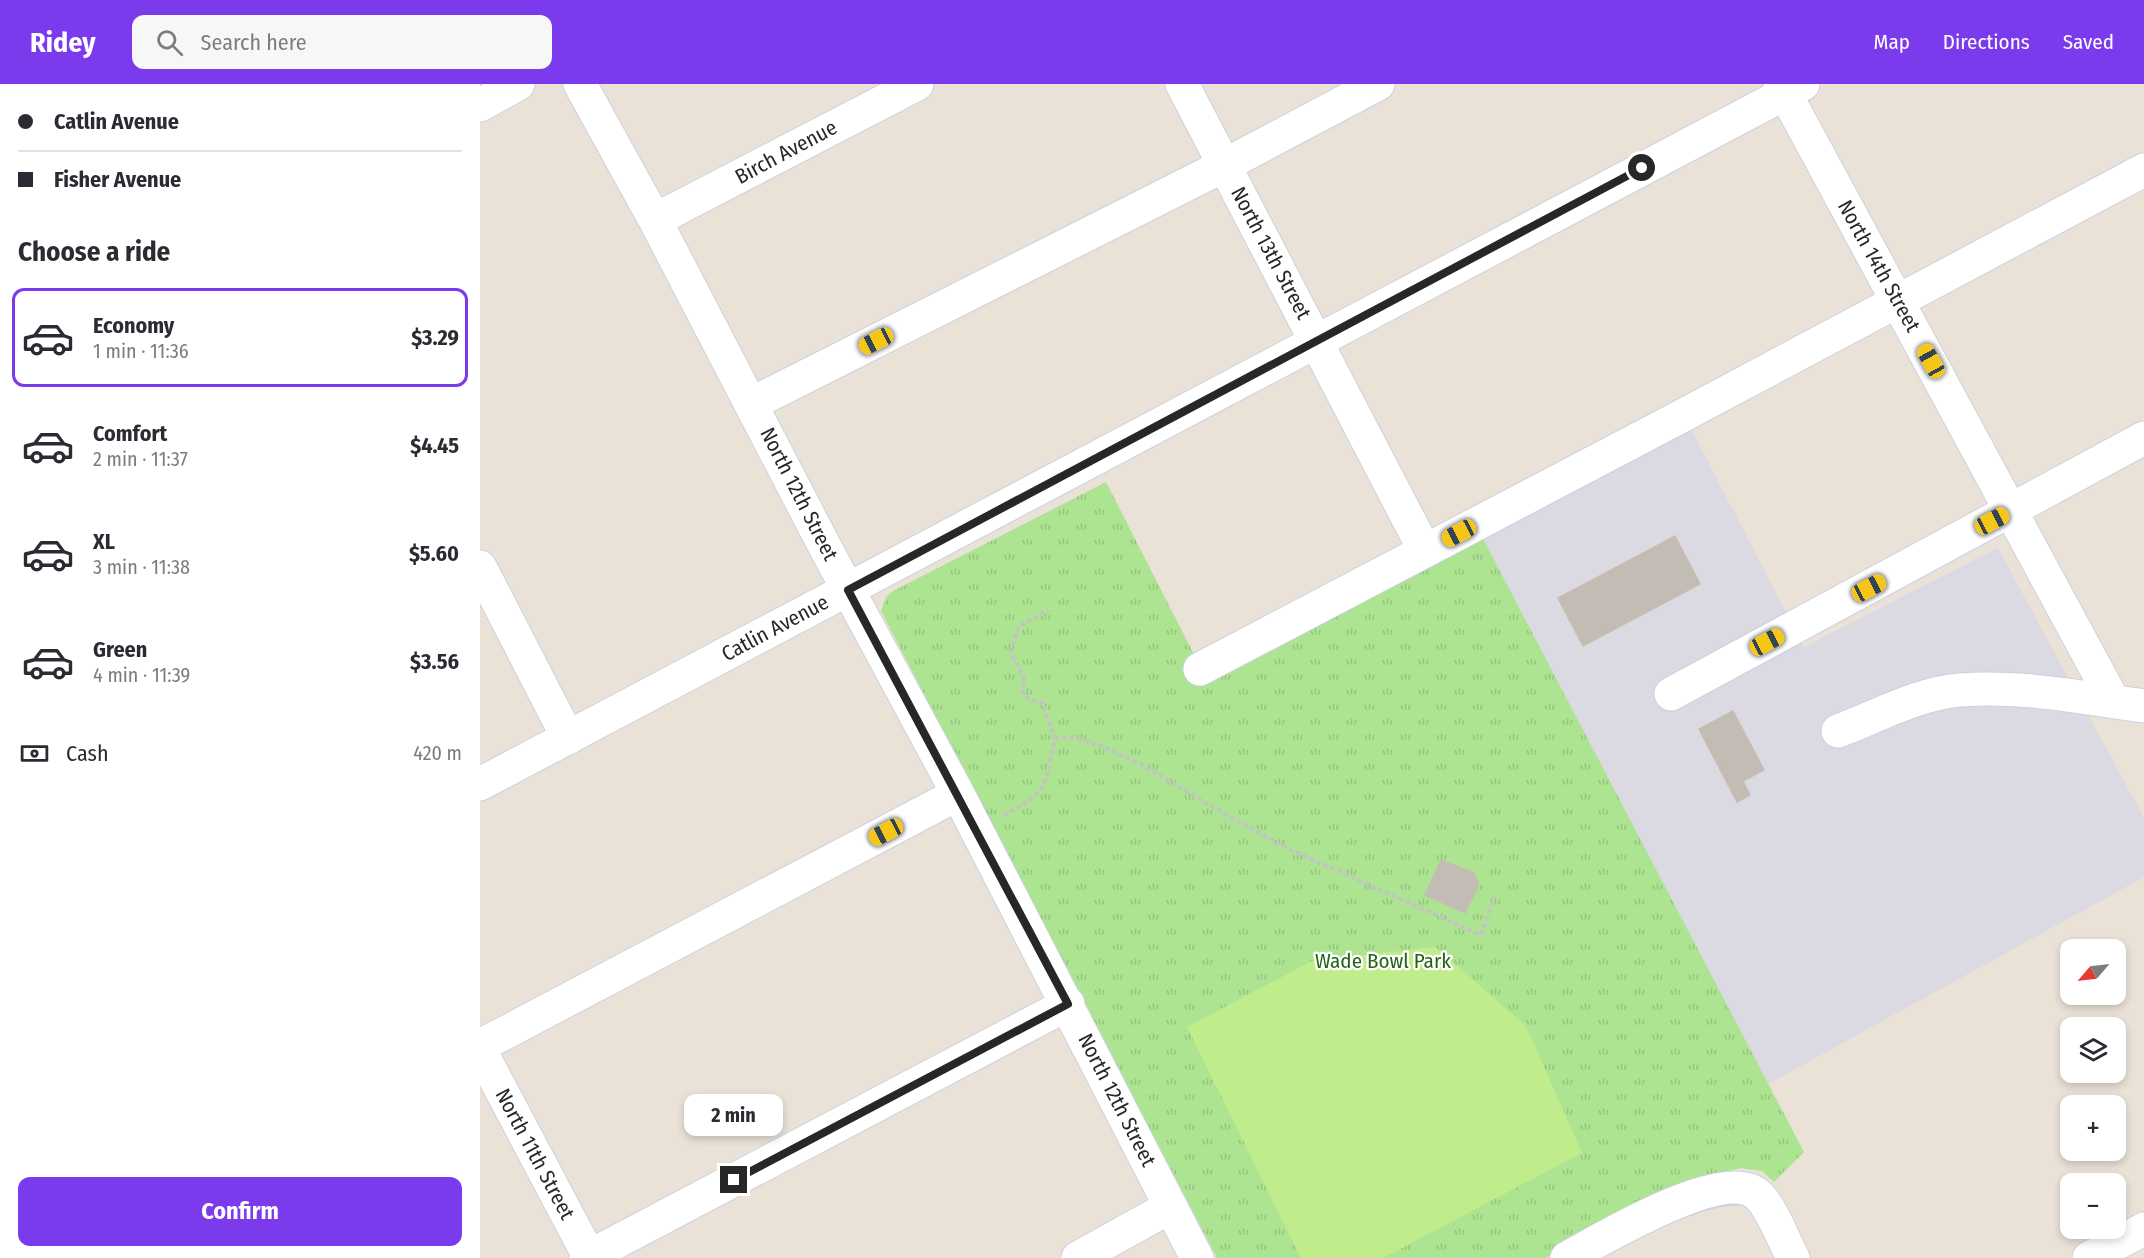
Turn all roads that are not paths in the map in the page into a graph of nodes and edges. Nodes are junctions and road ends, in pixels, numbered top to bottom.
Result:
1 (518, 84) edge
2 (580, 84) edge
3 (917, 84) edge
4 (1182, 84) edge
5 (1378, 84) edge
6 (1789, 87) edge
7 (480, 105) edge
8 (1225, 165) junction
9 (2144, 170) edge
10 (655, 220) junction
11 (1899, 301) junction
12 (1317, 340) junction
13 (753, 403) junction
14 (2144, 438) edge
15 (2013, 510) junction
16 (1425, 551) junction
17 (480, 567) edge
18 (848, 590) junction
19 (1200, 669) dead end
20 (1671, 694) dead end
21 (2129, 704) edge
22 (1838, 731) dead end
23 (568, 738) junction
24 (480, 784) edge
25 (958, 794) junction
26 (1068, 1004) junction
27 (480, 1048) edge
28 (1170, 1207) junction
29 (2144, 1229) edge
30 (589, 1258) edge
31 (1078, 1258) edge
32 (1197, 1258) edge
33 (1567, 1258) edge
34 (1793, 1258) edge
35 (2089, 1258) edge

1 - 7 street
2 - 10 street, North 12th Street
3 - 10 street, Birch Avenue
4 - 8 street, North 13th Street
5 - 8 street
6 - 11 street, North 14th Street
6 - 12 street, Catlin Avenue
8 - 12 street, North 13th Street
8 - 13 street
9 - 11 street
10 - 13 street, North 12th Street
11 - 15 street, North 14th Street
11 - 16 street
12 - 16 street, North 13th Street
12 - 18 street, Catlin Avenue
13 - 18 street, North 12th Street
14 - 15 street
15 - 20 street
15 - 21 street, North 14th Street
16 - 19 street
17 - 23 street
18 - 23 street, Catlin Avenue
18 - 25 street, North 12th Street
21 - 22 street
23 - 24 street, Catlin Avenue
25 - 26 street, North 12th Street
25 - 27 street
26 - 28 street, North 12th Street
26 - 30 street
27 - 30 street, North 11th Street
28 - 31 street
28 - 32 street, North 12th Street
29 - 35 street
33 - 34 street

